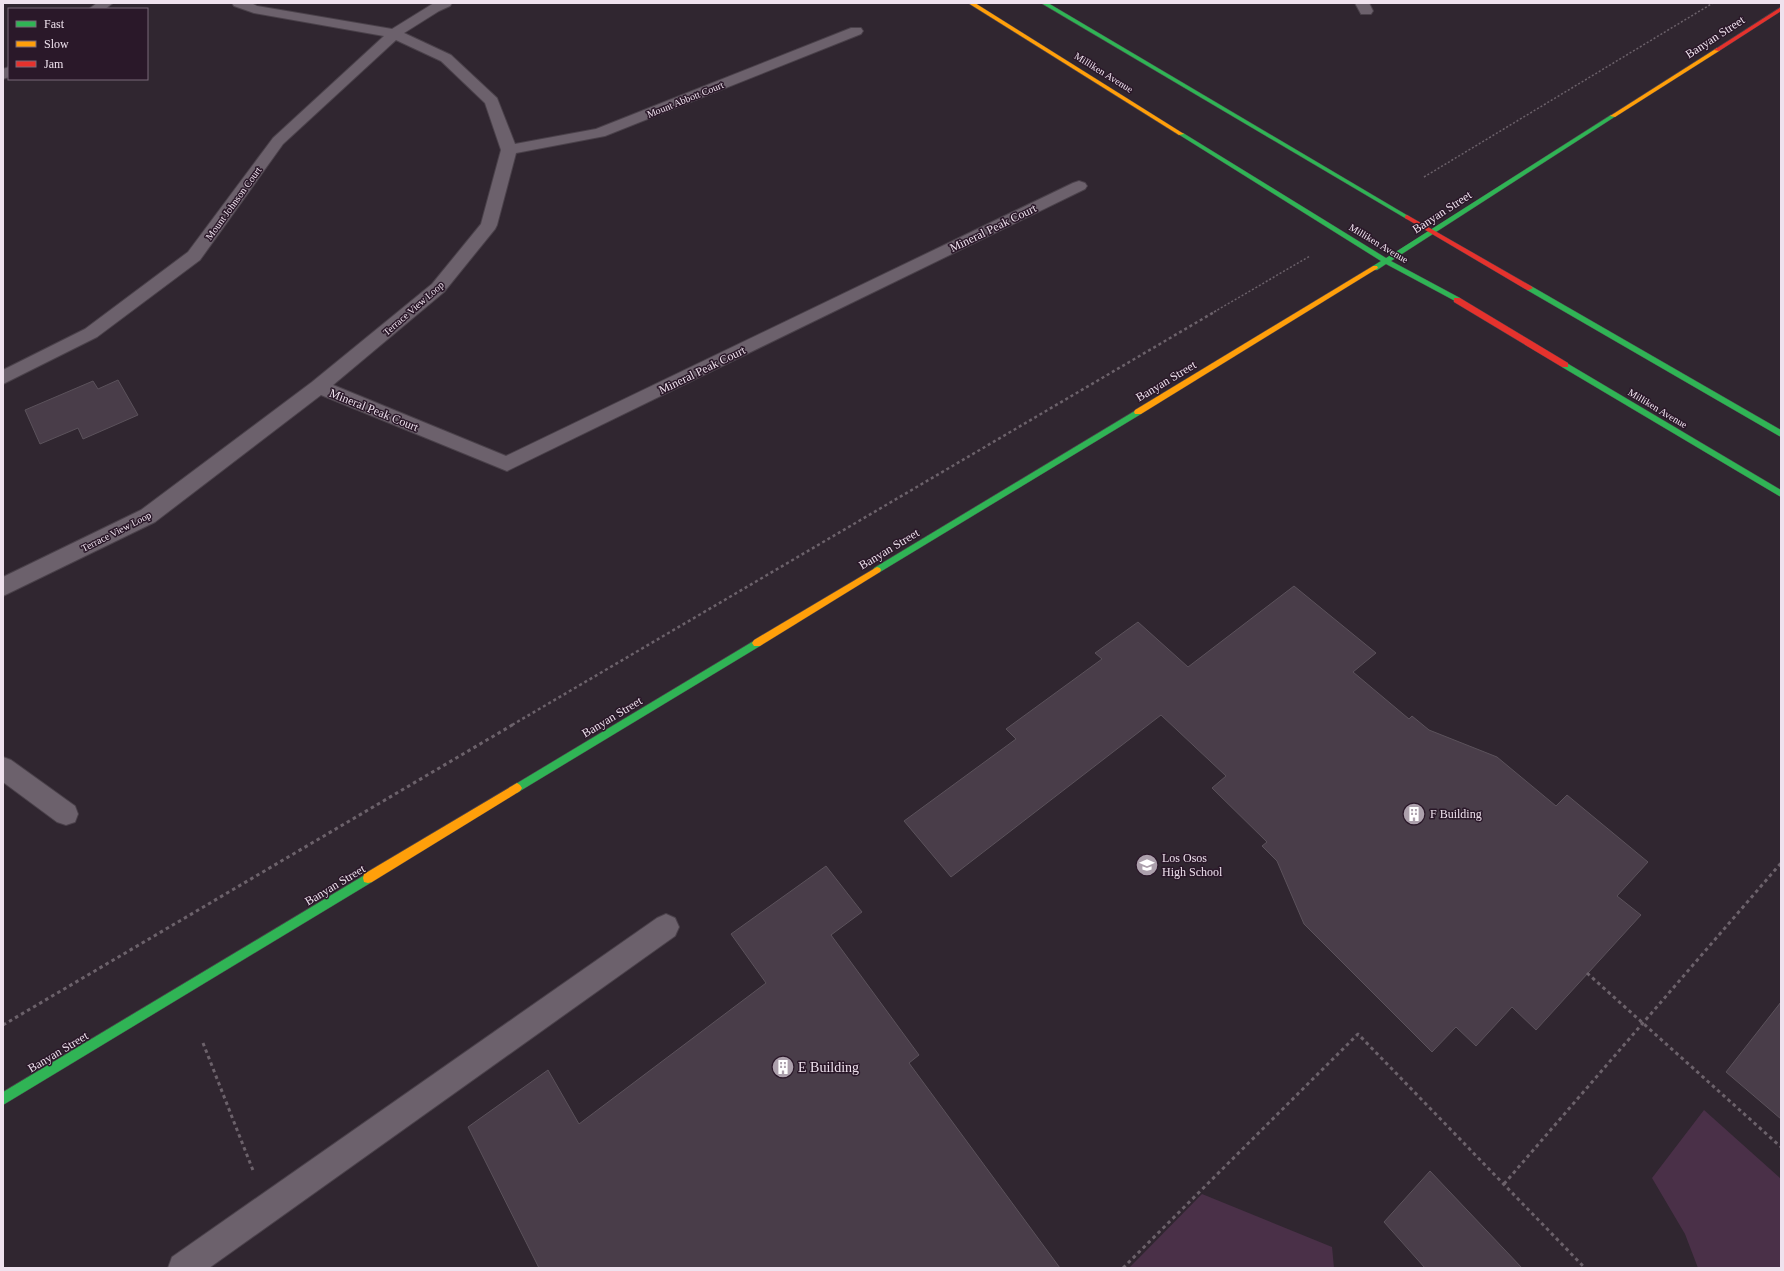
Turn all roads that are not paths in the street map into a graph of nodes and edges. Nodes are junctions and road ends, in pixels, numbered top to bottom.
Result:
1 (239, 3) edge
2 (445, 3) edge
3 (971, 3) edge
4 (1044, 3) edge
5 (1781, 9) edge
6 (856, 31) dead end
7 (394, 34) junction
8 (509, 150) junction
9 (1079, 186) dead end
10 (1432, 232) junction
11 (1386, 261) junction
12 (3, 378) edge
13 (318, 387) junction
14 (1781, 434) edge
15 (1781, 494) edge
16 (3, 587) edge
17 (3, 768) edge
18 (66, 814) dead end
19 (666, 927) dead end
20 (3, 1099) edge
21 (183, 1268) edge

1 - 7 street
2 - 7 street, Mount Johnson Court
3 - 11 main road, Milliken Avenue
4 - 10 main road
5 - 10 main road, Banyan Street
6 - 8 street, Mount Abbott Court
7 - 8 street
7 - 12 street, Mount Johnson Court
8 - 13 street, Terrace View Loop
9 - 13 street, Mineral Peak Court
10 - 11 main road, Banyan Street
10 - 14 main road
11 - 15 main road, Milliken Avenue
11 - 20 main road, Banyan Street
13 - 16 street, Terrace View Loop
17 - 18 street
19 - 21 street

